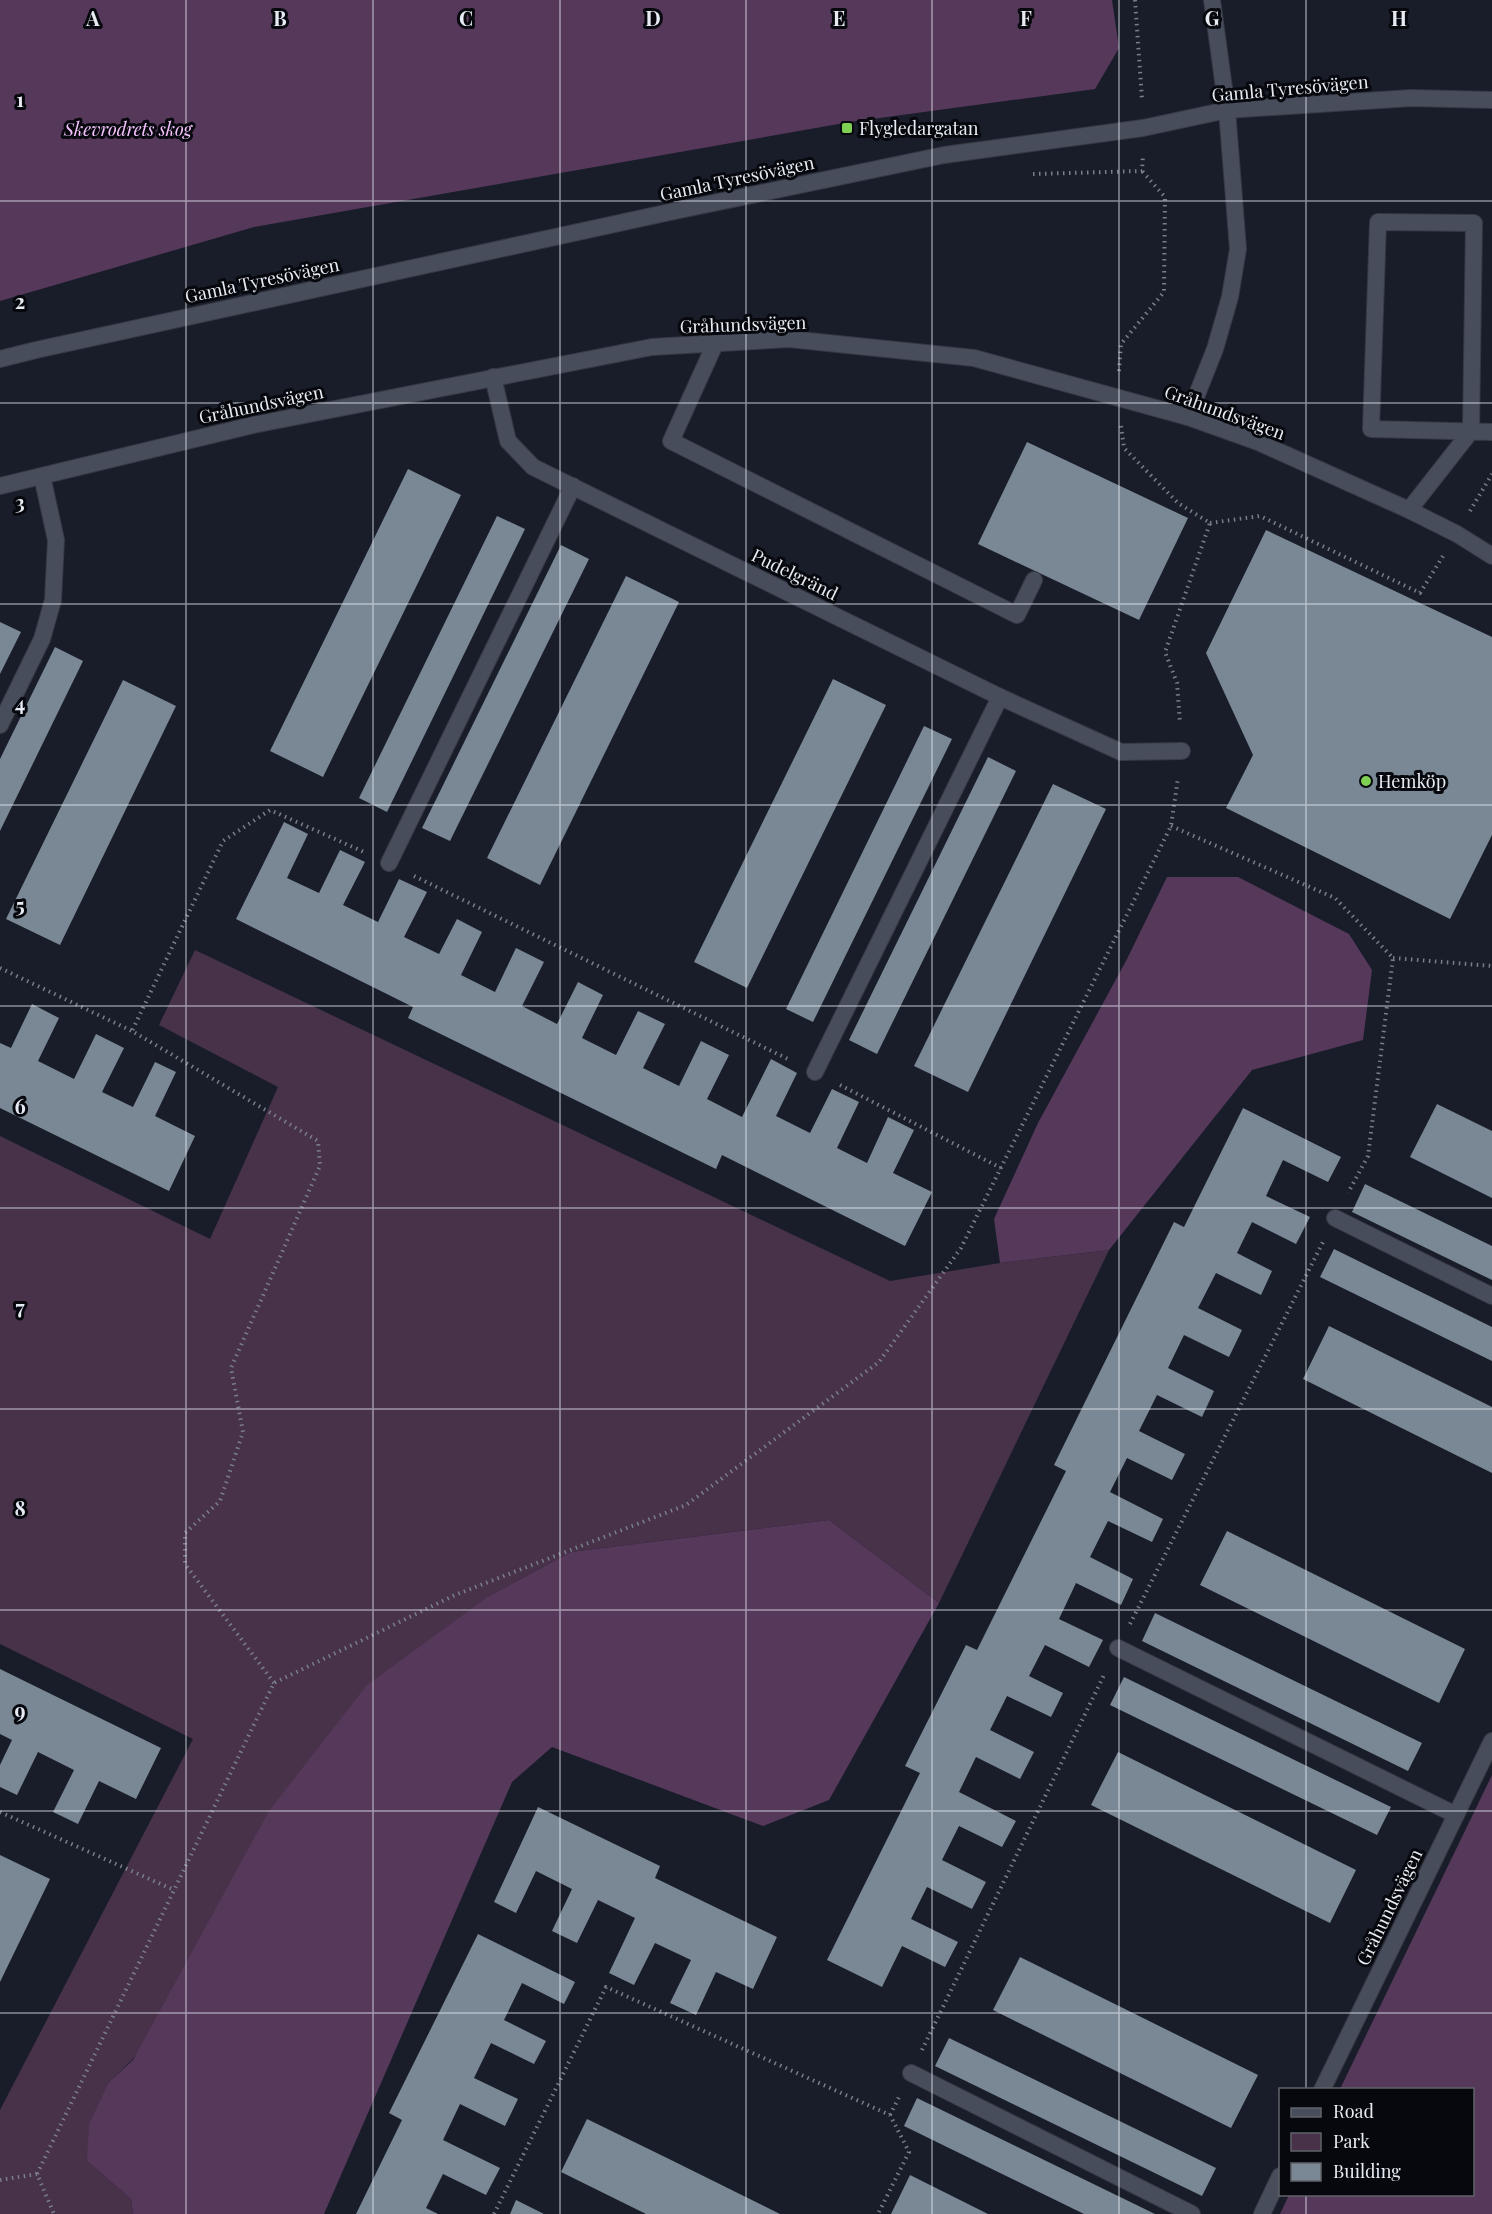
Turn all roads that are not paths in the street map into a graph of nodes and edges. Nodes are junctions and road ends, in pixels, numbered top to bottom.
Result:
1 (1212, 0) edge
2 (1492, 100) edge
3 (1227, 110) junction
4 (715, 344) junction
5 (0, 359) edge
6 (493, 377) junction
7 (1188, 417) junction
8 (1471, 431) junction
9 (1492, 432) edge
10 (42, 476) junction
11 (0, 486) edge
12 (573, 486) junction
13 (1409, 510) junction
14 (1492, 556) edge
15 (1034, 580) dead end
16 (1000, 697) junction
17 (0, 725) edge
18 (1182, 751) road end
19 (388, 863) road end
20 (815, 1072) road end
21 (1335, 1218) road end
22 (1492, 1296) edge
23 (1118, 1648) road end
24 (1492, 1741) edge
25 (1456, 1815) junction
26 (911, 2073) road end
27 (1323, 2088) edge
28 (1279, 2179) edge
29 (1192, 2214) edge
30 (1262, 2214) edge

1 - 3 street
2 - 3 street, Gamla Tyresövägen
3 - 5 street, Gamla Tyresövägen
3 - 7 street
4 - 6 street, Gråhundsvägen
4 - 7 street, Gråhundsvägen
4 - 15 street
6 - 10 street, Gråhundsvägen
6 - 12 street, Pudelgränd
7 - 13 street, Gråhundsvägen
8 - 8 street
8 - 9 street
8 - 13 street
10 - 11 street, Gråhundsvägen
10 - 17 street
12 - 16 street, Pudelgränd
12 - 19 street
13 - 14 street, Gråhundsvägen
16 - 18 street, Pudelgränd
16 - 20 street
21 - 22 street
23 - 25 street
24 - 25 street, Gråhundsvägen
25 - 27 street, Gråhundsvägen
26 - 29 street
28 - 30 street

